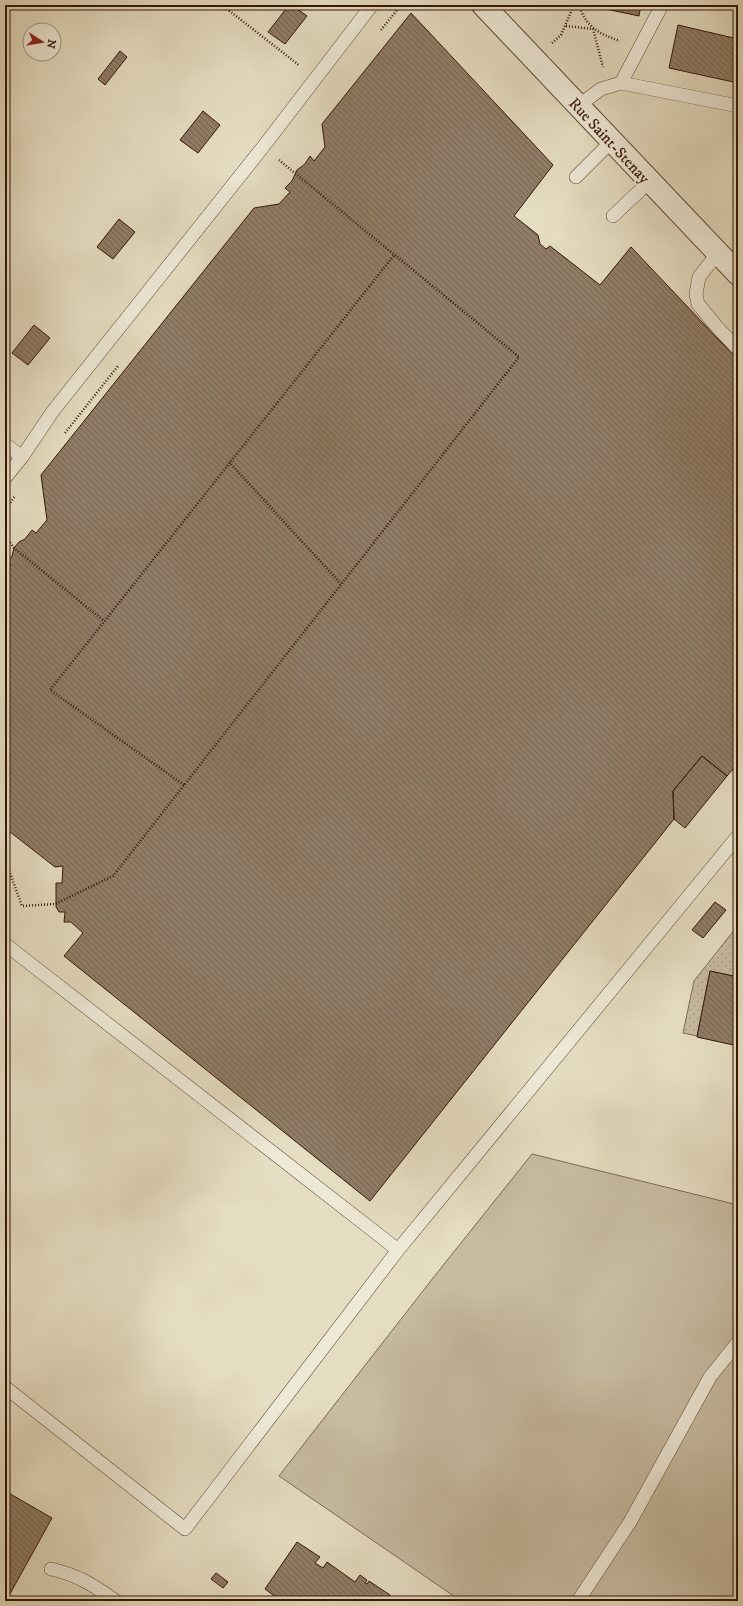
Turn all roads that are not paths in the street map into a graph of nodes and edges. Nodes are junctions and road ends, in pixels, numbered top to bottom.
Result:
1 (372, 5) edge
2 (483, 5) edge
3 (662, 5) edge
4 (615, 85) junction
5 (578, 106) junction
6 (738, 106) edge
7 (612, 141) junction
8 (576, 178) dead end
9 (650, 181) junction
10 (613, 216) dead end
11 (718, 253) junction
12 (738, 274) edge
13 (738, 349) edge
14 (5, 444) edge
15 (22, 457) junction
16 (5, 478) edge
17 (738, 836) edge
18 (5, 944) edge
19 (398, 1250) junction
20 (738, 1342) edge
21 (5, 1387) edge
22 (51, 1569) dead end
23 (116, 1601) edge
24 (578, 1601) edge

1 - 15 lane
2 - 5 street, Rue Saint-Stenay
3 - 4 lane
4 - 5 lane
4 - 6 lane
5 - 7 street, Rue Saint-Stenay
7 - 8 lane
7 - 9 street, Rue Saint-Stenay
9 - 10 lane
9 - 11 street, Rue Saint-Stenay
11 - 12 street, Rue Saint-Stenay
11 - 13 lane
14 - 15 lane
15 - 16 lane
17 - 19 lane
18 - 19 lane
19 - 21 lane
20 - 24 lane
22 - 23 lane

